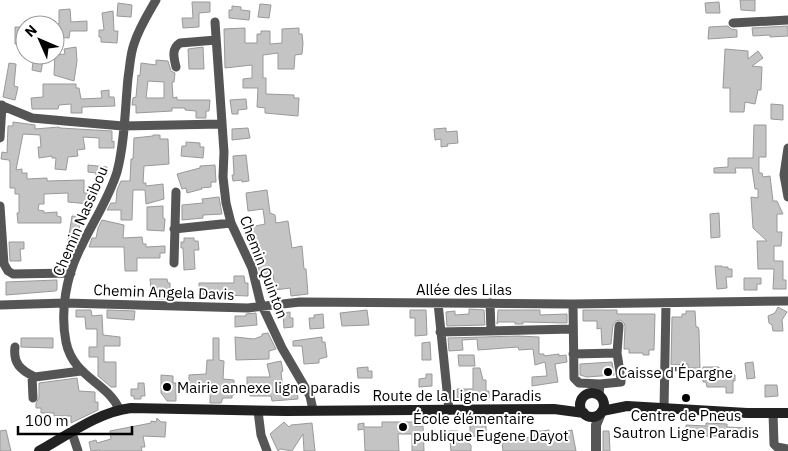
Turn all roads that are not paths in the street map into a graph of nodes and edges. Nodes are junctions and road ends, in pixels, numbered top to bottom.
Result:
1 (156, 0) edge
2 (788, 20) edge
3 (215, 22) dead end
4 (733, 23) dead end
5 (216, 40) junction
6 (176, 67) dead end
7 (1, 105) edge
8 (221, 124) junction
9 (123, 126) junction
10 (0, 138) edge
11 (788, 148) edge
12 (176, 192) dead end
13 (788, 198) edge
14 (0, 206) edge
15 (232, 223) junction
16 (174, 229) junction
17 (174, 263) dead end
18 (71, 273) junction
19 (788, 301) edge
20 (64, 303) junction
21 (438, 303) junction
22 (490, 303) junction
23 (666, 303) junction
24 (573, 304) junction
25 (0, 305) edge
26 (263, 307) junction
27 (619, 326) dead end
28 (573, 329) junction
29 (491, 331) junction
30 (440, 332) junction
31 (15, 347) dead end
32 (617, 353) junction
33 (573, 354) junction
34 (81, 371) junction
35 (32, 376) junction
36 (600, 384) junction
37 (601, 397) junction
38 (33, 398) dead end
39 (581, 400) junction
40 (626, 406) junction
41 (554, 409) junction
42 (664, 409) junction
43 (119, 410) junction
44 (313, 410) junction
45 (449, 410) junction
46 (258, 411) junction
47 (602, 412) junction
48 (773, 413) junction
49 (788, 413) edge
50 (585, 414) junction
51 (72, 433) junction
52 (596, 447) edge
53 (788, 449) edge
54 (40, 451) edge
55 (78, 451) edge
56 (267, 451) edge

1 - 9 street, Chemin Nassibou
2 - 4 street
3 - 5 street, Chemin Quinton
5 - 6 street
5 - 8 street, Chemin Quinton
7 - 9 street
7 - 10 street
8 - 9 street
8 - 15 street, Chemin Quinton
9 - 18 street, Chemin Nassibou
11 - 13 street
12 - 16 street
14 - 18 street
15 - 16 street
15 - 26 street, Chemin Quinton
16 - 17 street
18 - 20 street, Chemin Nassibou
19 - 23 street, Allée des Lilas
20 - 25 street, Chemin Angela Davis
20 - 26 street, Chemin Angela Davis
20 - 34 street, Chemin Nassibou
21 - 22 street, Allée des Lilas
21 - 26 street, Allée des Lilas
21 - 30 street
22 - 24 street, Allée des Lilas
22 - 29 street
23 - 24 street, Allée des Lilas
23 - 42 street
24 - 28 street
26 - 44 street, Chemin Quinton
27 - 32 street
28 - 29 street
28 - 33 street
29 - 30 street
30 - 45 street
31 - 35 street
32 - 33 street
32 - 36 street
33 - 36 street
34 - 35 street
34 - 43 street, Chemin Nassibou
35 - 38 street
36 - 37 street
37 - 39 main road
37 - 40 main road
37 - 47 main road
39 - 41 main road, Route de la Ligne Paradis
39 - 50 main road
40 - 42 main road
40 - 47 main road
41 - 45 main road, Route de la Ligne Paradis
41 - 50 main road, Route de la Ligne Paradis
42 - 48 main road
43 - 46 main road, Route de la Ligne Paradis
43 - 51 main road, Route de la Ligne Paradis
44 - 45 main road, Route de la Ligne Paradis
44 - 46 main road, Route de la Ligne Paradis
46 - 56 street
47 - 50 main road
47 - 52 street
48 - 49 main road
48 - 53 street
50 - 52 street
51 - 54 main road, Route de la Ligne Paradis
51 - 55 street

